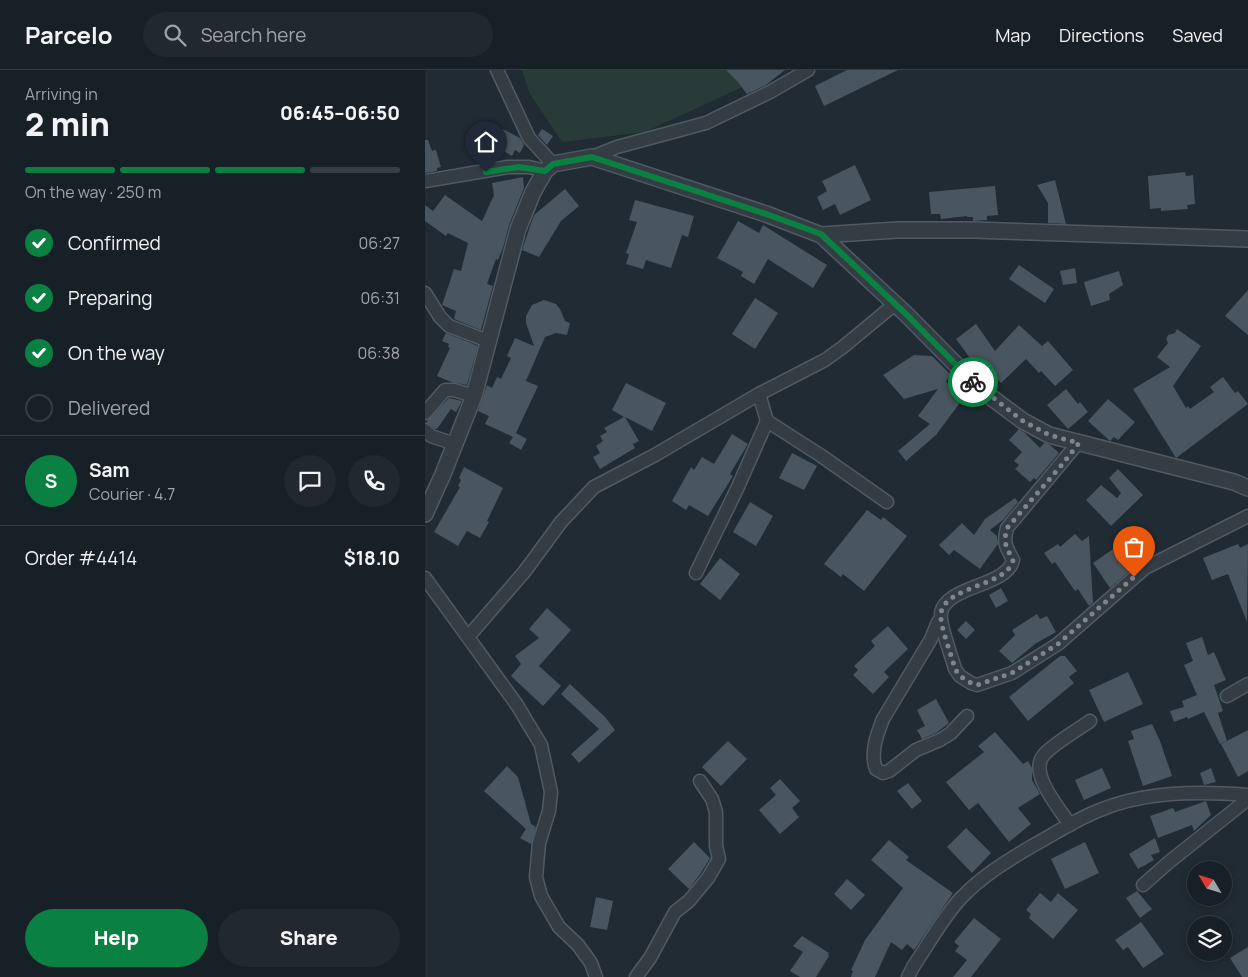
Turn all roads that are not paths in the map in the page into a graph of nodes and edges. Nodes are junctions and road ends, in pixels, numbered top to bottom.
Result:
1 (497, 70) edge
2 (808, 70) edge
3 (592, 157) junction
4 (549, 167) junction
5 (425, 181) edge
6 (821, 234) junction
7 (1248, 239) edge
8 (425, 293) edge
9 (895, 304) junction
10 (488, 342) junction
11 (759, 394) junction
12 (474, 396) junction
13 (425, 413) edge
14 (767, 421) junction
15 (425, 430) edge
16 (1079, 443) junction
17 (455, 444) junction
18 (1248, 488) edge
19 (887, 502) dead end
20 (425, 514) edge
21 (1248, 516) edge
22 (696, 573) dead end
23 (425, 578) edge
24 (941, 620) junction
25 (468, 637) junction
26 (1248, 684) edge
27 (1227, 696) dead end
28 (967, 716) dead end
29 (1090, 721) dead end
30 (700, 781) dead end
31 (1248, 797) edge
32 (1070, 825) junction
33 (1143, 886) dead end
34 (596, 977) edge
35 (636, 977) edge
36 (908, 977) edge

1 - 4 street
2 - 3 street
3 - 4 street
3 - 6 street
4 - 5 street
4 - 10 street
6 - 7 street
6 - 9 street
8 - 10 street
9 - 11 street
9 - 16 street
10 - 12 street
11 - 14 street
11 - 25 street
12 - 13 street
12 - 17 street
14 - 19 street
14 - 22 street
15 - 17 street
16 - 18 street
16 - 24 street
17 - 20 street
21 - 24 street
23 - 25 street
24 - 28 street
25 - 34 street
26 - 27 street
29 - 32 street
30 - 35 street
31 - 32 street
31 - 33 street
32 - 36 street

